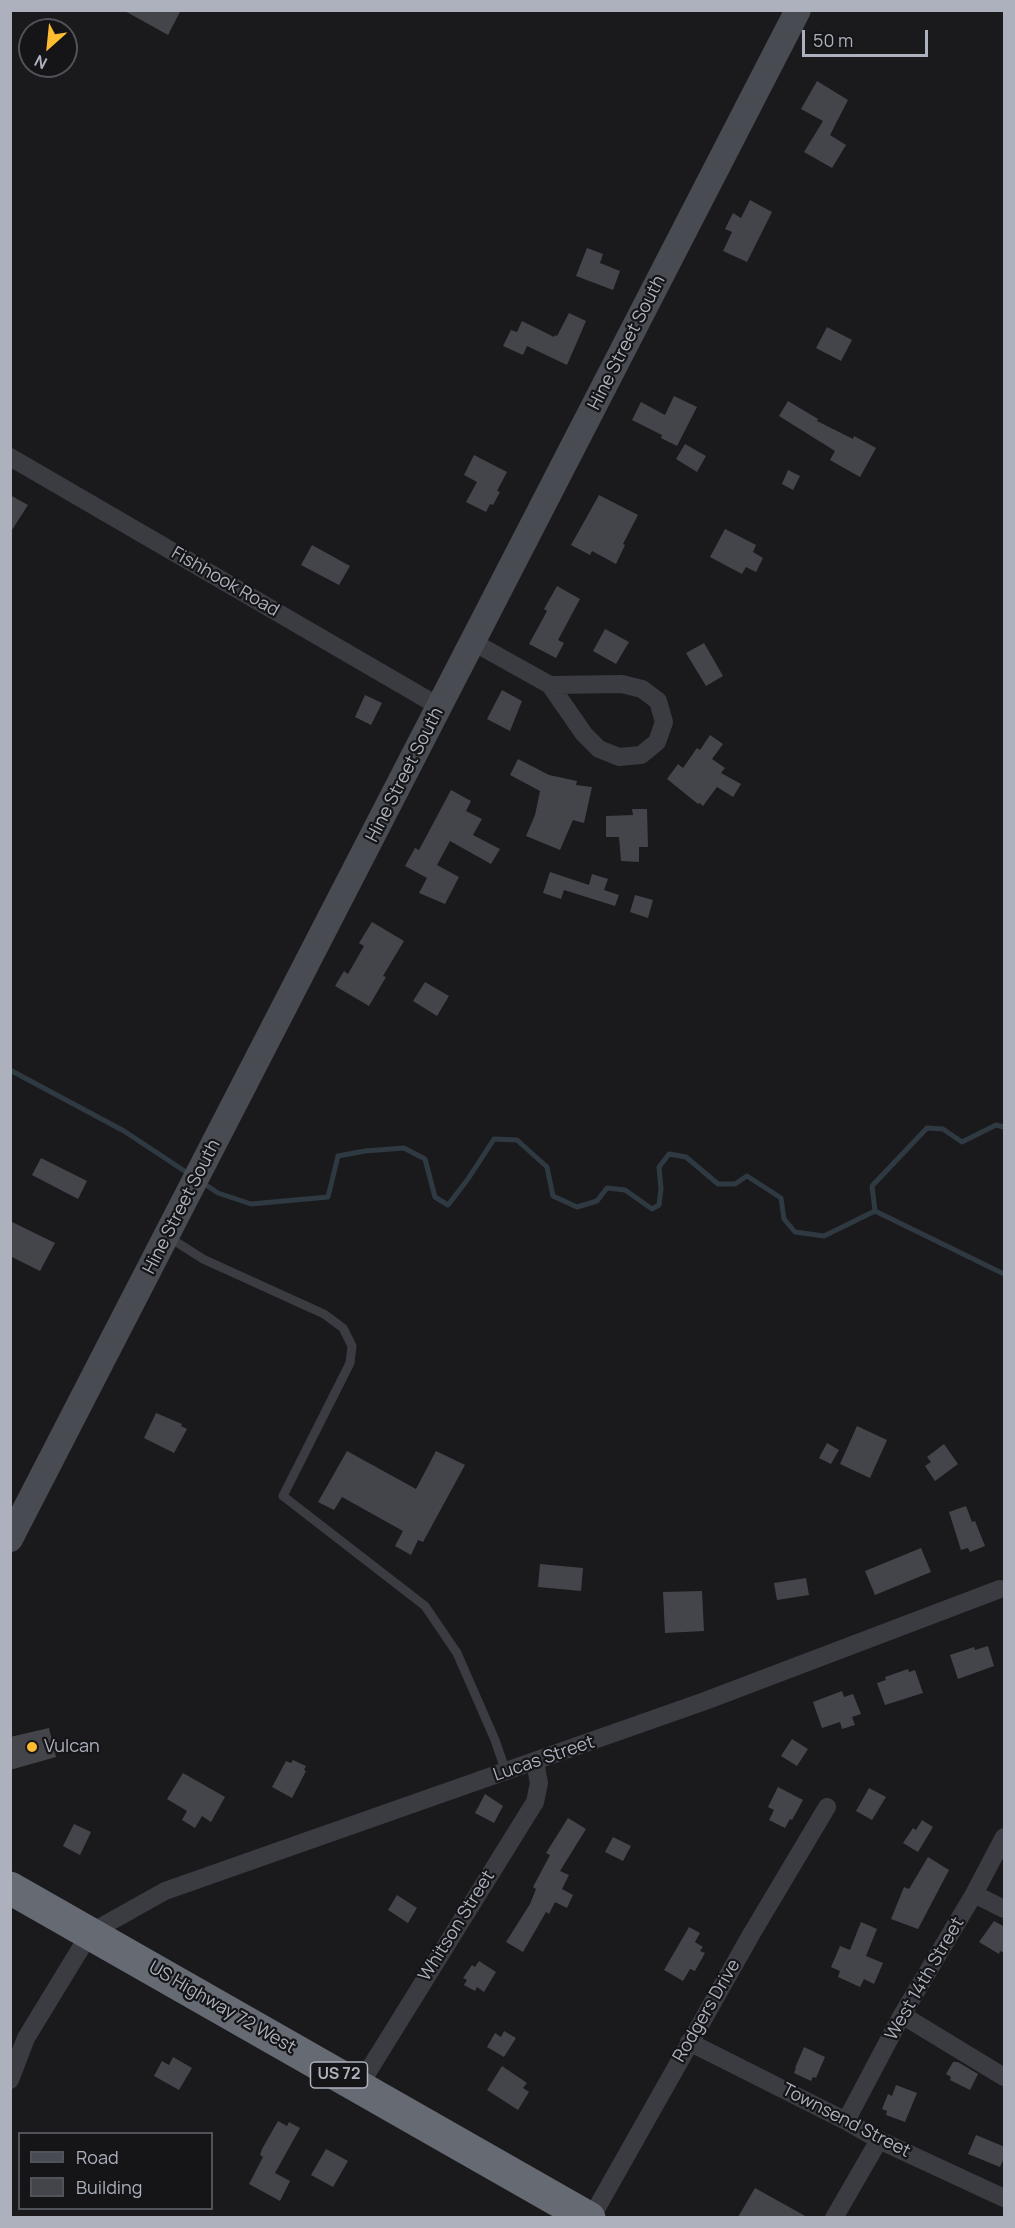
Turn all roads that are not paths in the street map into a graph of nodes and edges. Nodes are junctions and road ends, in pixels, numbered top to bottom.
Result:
1 (798, 10) edge
2 (10, 457) edge
3 (473, 642) junction
4 (550, 684) junction
5 (440, 707) junction
6 (167, 1236) junction
7 (10, 1539) edge
8 (1000, 1589) dead end
9 (535, 1762) junction
10 (506, 1772) junction
11 (827, 1807) dead end
12 (1005, 1837) edge
13 (10, 1888) edge
14 (974, 1894) junction
15 (1005, 1909) edge
16 (90, 1933) junction
17 (902, 2015) junction
18 (689, 2042) junction
19 (1005, 2077) edge
20 (10, 2080) edge
21 (358, 2086) junction
22 (846, 2121) junction
23 (879, 2140) junction
24 (1005, 2198) edge
25 (590, 2217) edge
26 (834, 2217) edge

1 - 3 street, Hine Street South
2 - 5 street, Fishhook Road
3 - 4 street
3 - 5 street, Hine Street South
4 - 4 street
5 - 6 street, Hine Street South
6 - 7 street, Hine Street South
6 - 10 lane
8 - 9 street, Lucas Street
9 - 10 street, Lucas Street
9 - 21 street, Whitson Street
10 - 16 street, Lucas Street
11 - 18 street, Rodgers Drive
12 - 14 street, West 14th Street
13 - 16 highway, US Highway 72 West / US 72
14 - 15 street
14 - 17 street, West 14th Street
16 - 20 street
16 - 21 highway, US Highway 72 West / US 72
17 - 19 street
17 - 22 street, West 14th Street
18 - 22 street, Townsend Street
18 - 25 street, Rodgers Drive
21 - 25 highway, US Highway 72 West / US 72
22 - 23 street, Townsend Street
23 - 24 street, Townsend Street
23 - 26 street

